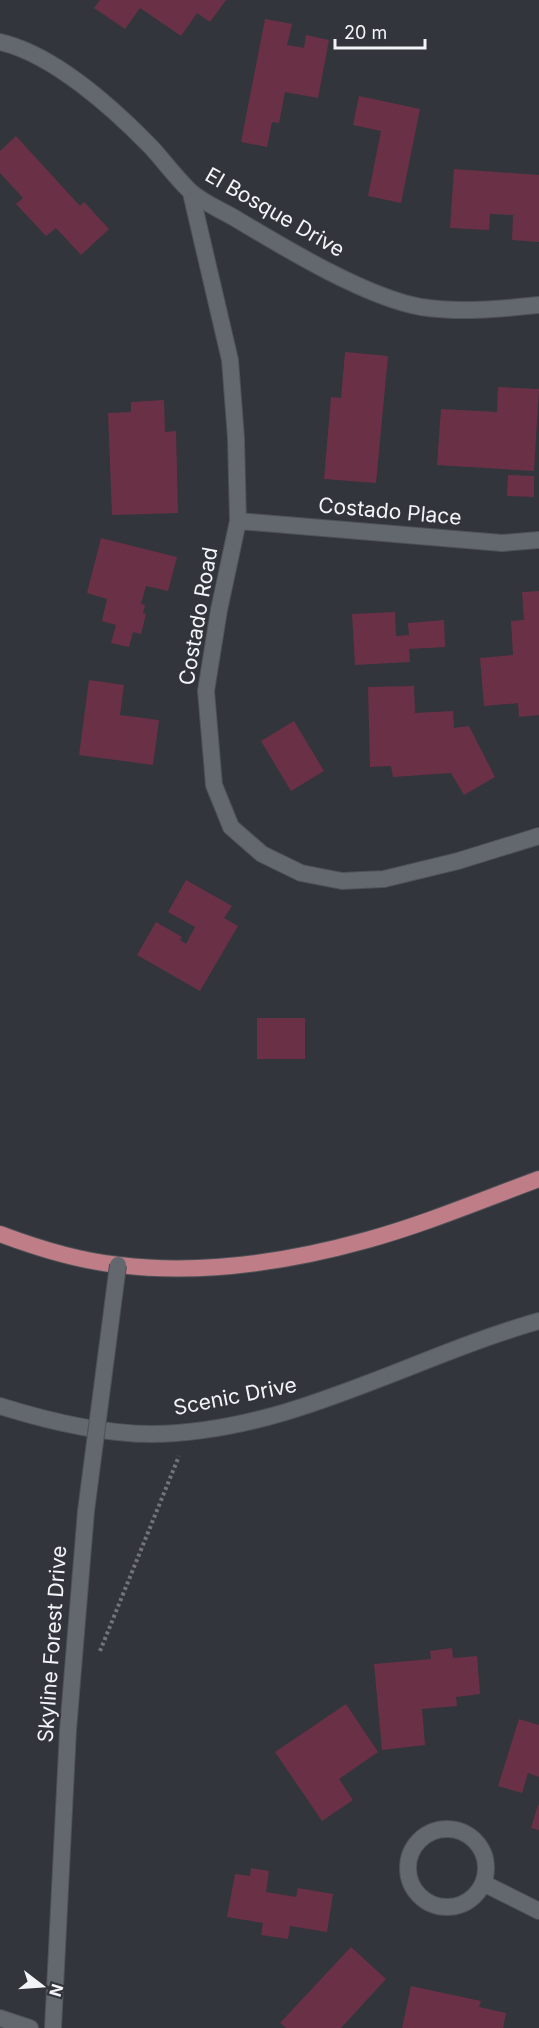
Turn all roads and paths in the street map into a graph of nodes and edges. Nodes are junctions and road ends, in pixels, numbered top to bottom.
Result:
1 (0, 42) edge
2 (191, 193) junction
3 (539, 305) edge
4 (238, 521) junction
5 (539, 540) edge
6 (539, 836) edge
7 (539, 1179) edge
8 (0, 1234) edge
9 (118, 1265) junction
10 (539, 1321) edge
11 (0, 1406) edge
12 (190, 1430) junction
13 (98, 1655) dead end
14 (483, 1883) junction
15 (539, 1911) edge
16 (0, 2018) edge
17 (30, 2028) edge
18 (52, 2028) edge

1 - 2 street, El Bosque Drive
2 - 3 street, El Bosque Drive
2 - 4 street, Costado Road
4 - 5 street, Costado Place
4 - 6 street, Costado Road
7 - 9 main road
8 - 9 main road
9 - 18 street, Skyline Forest Drive, bridge
10 - 12 street, Scenic Drive
11 - 12 street, Scenic Drive
12 - 13 path
14 - 14 street
14 - 15 street
16 - 17 street

